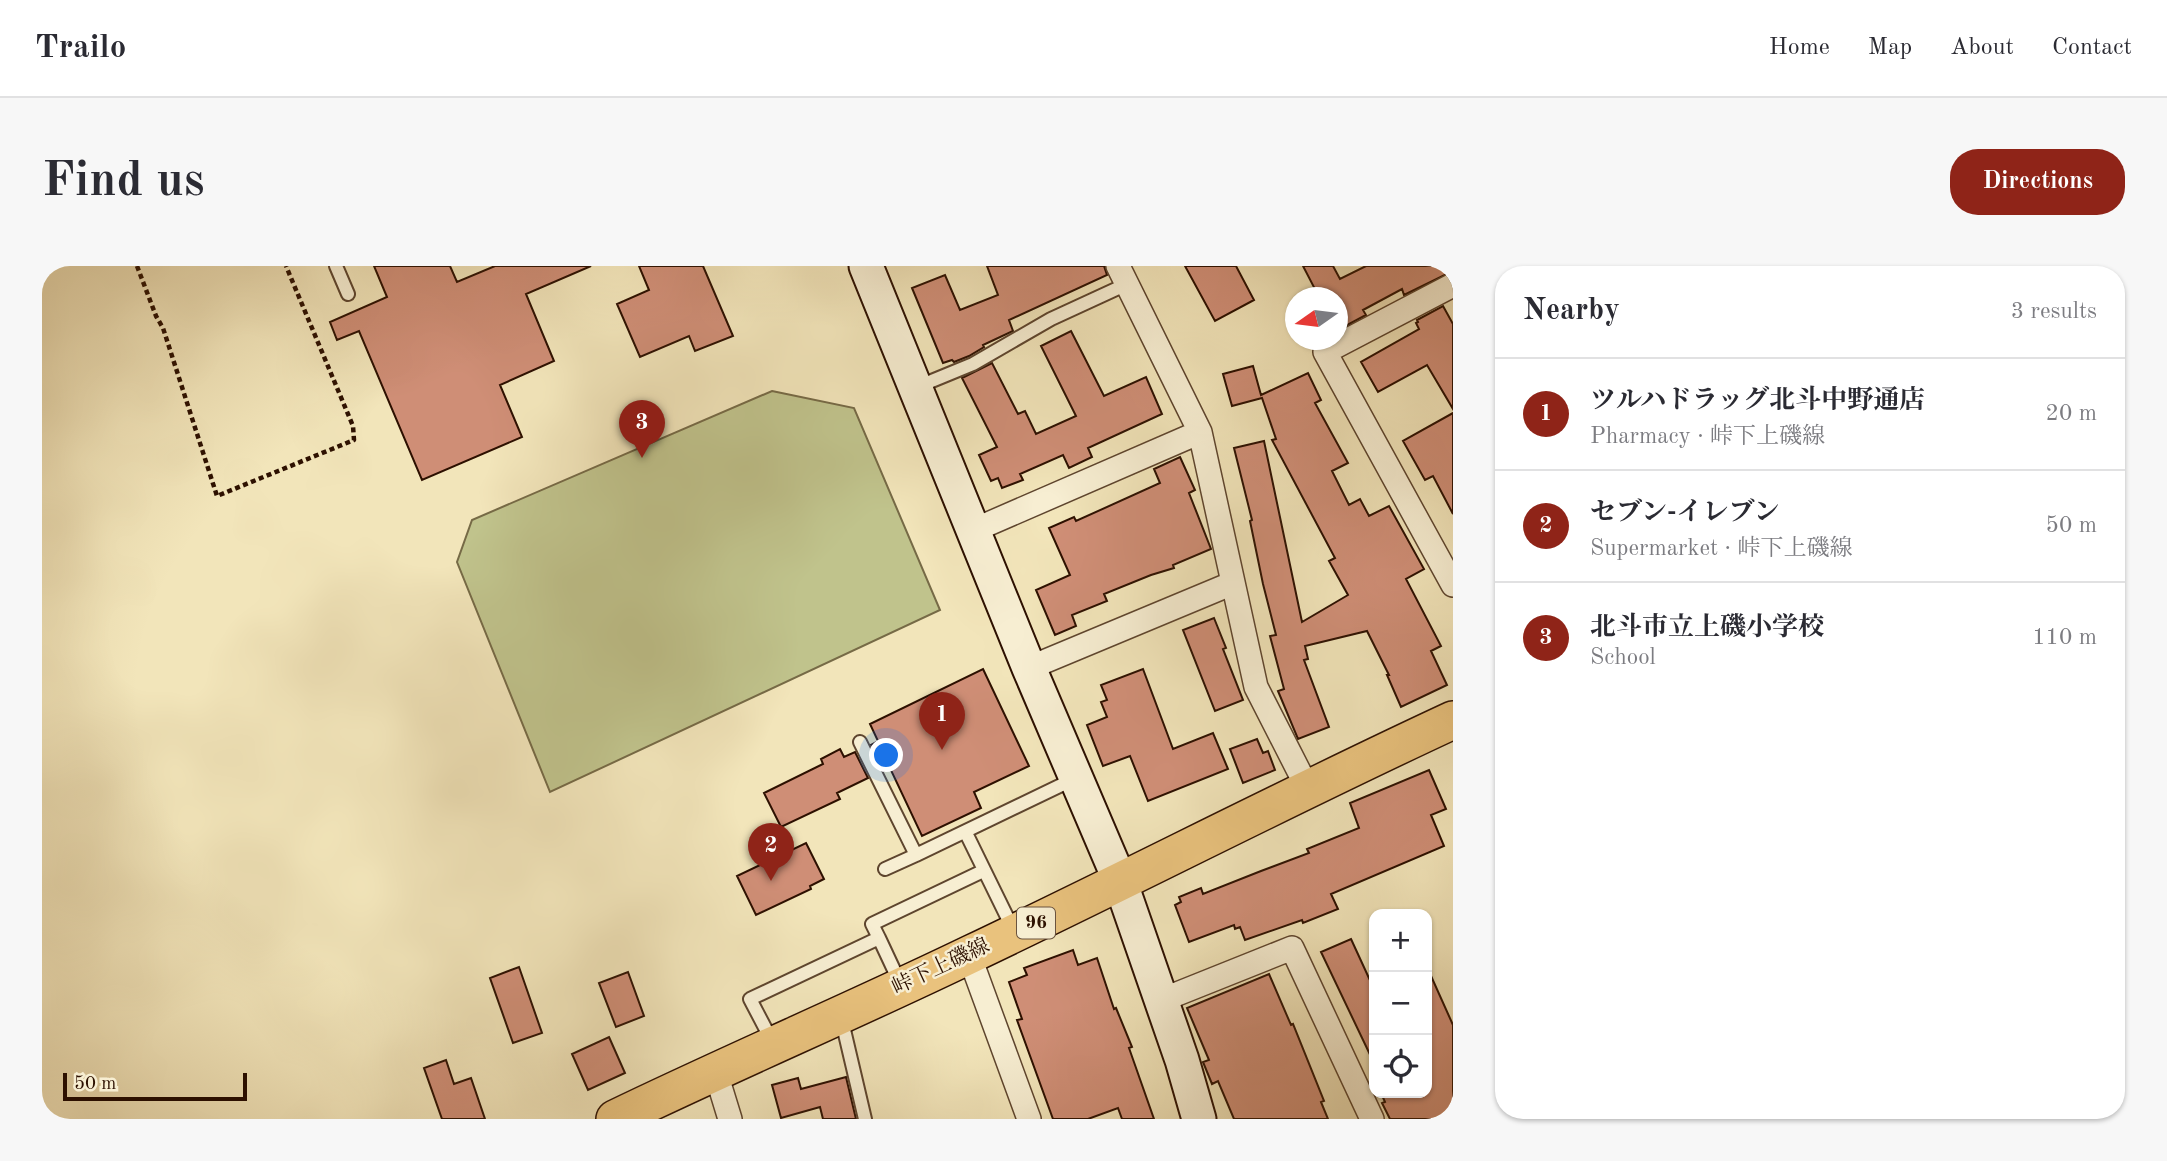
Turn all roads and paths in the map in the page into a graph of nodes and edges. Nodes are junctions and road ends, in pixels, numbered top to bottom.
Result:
1 (137, 266) edge
2 (286, 266) edge
3 (336, 266) edge
4 (866, 266) edge
5 (1126, 272) edge
6 (1453, 285) edge
7 (348, 294) dead end
8 (915, 388) junction
9 (1200, 432) junction
10 (972, 531) junction
11 (1233, 583) junction
12 (1453, 585) edge
13 (1029, 668) junction
14 (1453, 720) edge
15 (860, 742) dead end
16 (1076, 778) junction
17 (1307, 788) junction
18 (965, 833) junction
19 (916, 855) junction
20 (885, 869) dead end
21 (983, 871) junction
22 (1121, 881) junction
23 (1015, 933) junction
24 (879, 938) junction
25 (969, 955) junction
26 (901, 986) junction
27 (1162, 1000) junction
28 (840, 1014) junction
29 (774, 1044) junction
30 (715, 1070) junction
31 (615, 1119) edge
32 (730, 1119) edge
33 (865, 1119) edge
34 (1029, 1119) edge
35 (1199, 1119) edge
36 (1372, 1119) edge

1 - 2 path
3 - 7 lane
4 - 8 street
5 - 8 lane
5 - 9 street
6 - 12 street
8 - 10 street
9 - 10 street
9 - 11 street
10 - 13 street
11 - 13 street
11 - 17 street
13 - 16 street
14 - 17 main road, 峠下上磯線 / 96
15 - 19 lane
16 - 18 lane
16 - 22 street
17 - 22 main road, 峠下上磯線 / 96
18 - 19 lane
18 - 21 lane
19 - 20 lane
21 - 23 lane
21 - 24 lane
22 - 23 main road, 峠下上磯線 / 96
22 - 27 street
23 - 25 main road, 峠下上磯線 / 96
24 - 26 lane
24 - 29 lane
25 - 26 main road, 峠下上磯線 / 96
25 - 34 street
26 - 28 main road, 峠下上磯線 / 96
27 - 35 street
27 - 36 street
28 - 29 main road, 峠下上磯線 / 96
28 - 33 lane
29 - 30 main road, 峠下上磯線 / 96
30 - 31 main road, 峠下上磯線 / 96
30 - 32 street

